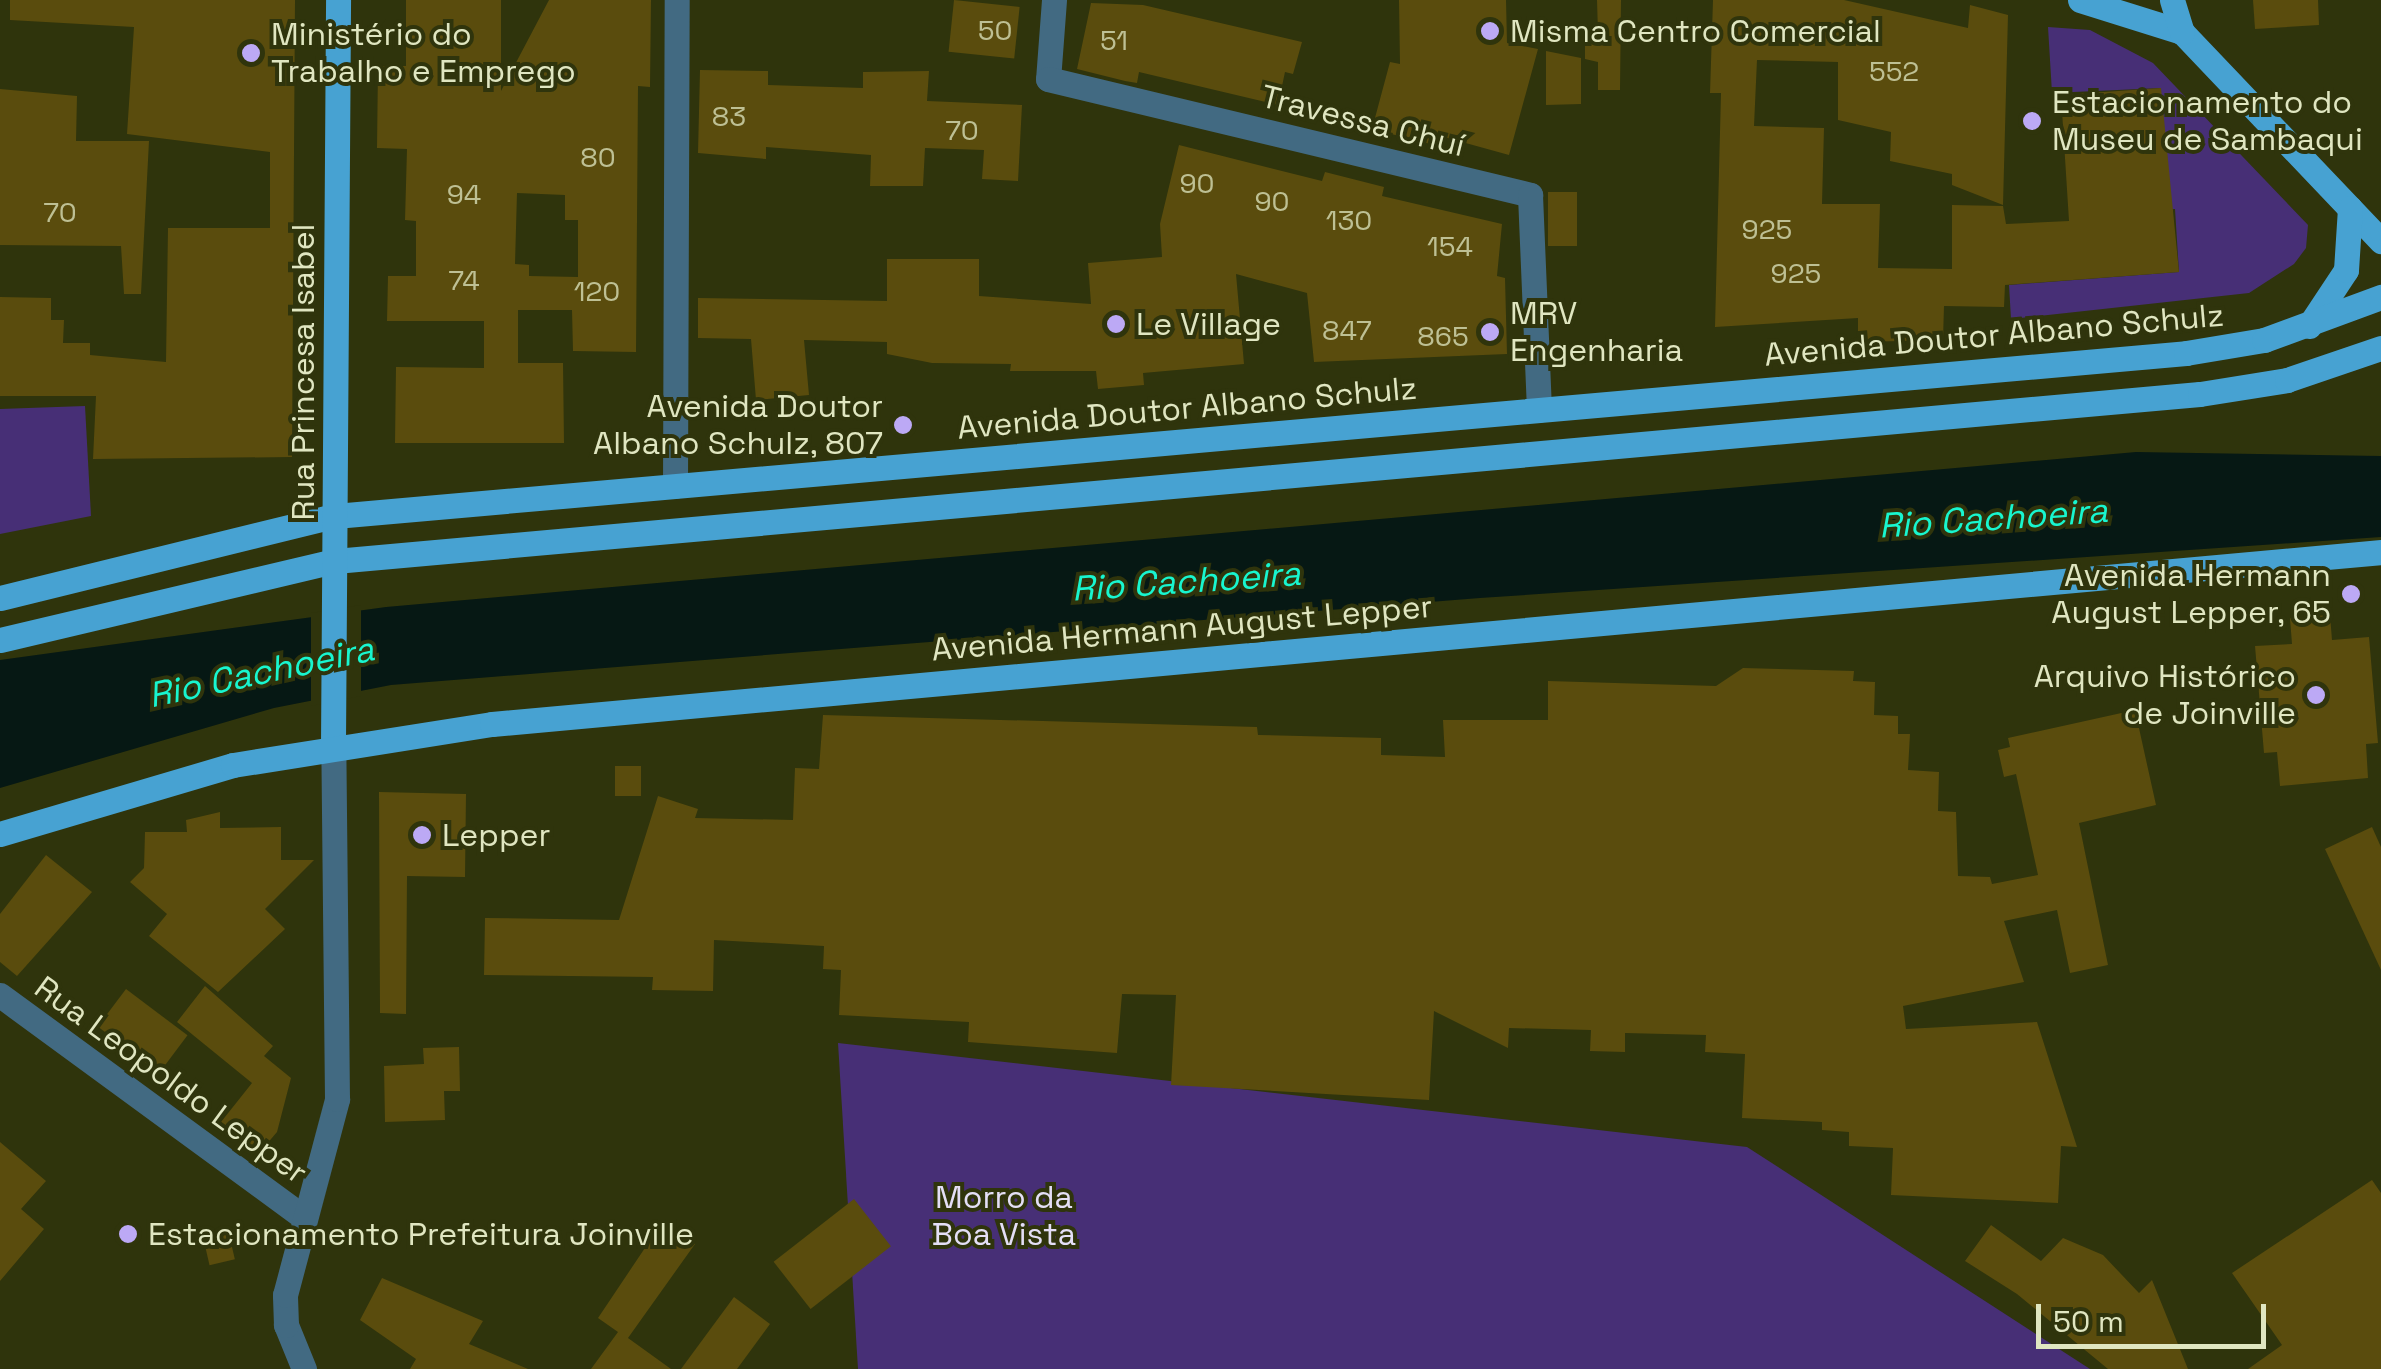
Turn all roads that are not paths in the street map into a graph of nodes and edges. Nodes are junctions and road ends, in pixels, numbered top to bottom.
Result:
1 (338, 0) edge
2 (677, 0) edge
3 (1054, 0) edge
4 (2080, 0) edge
5 (2172, 0) edge
6 (2182, 32) junction
7 (2350, 208) junction
8 (2381, 242) edge
9 (2381, 297) edge
10 (2309, 326) junction
11 (2381, 348) edge
12 (1539, 410) junction
13 (675, 486) junction
14 (335, 516) junction
15 (2381, 552) edge
16 (334, 574) junction
17 (0, 598) edge
18 (0, 640) edge
19 (334, 744) junction
20 (0, 834) edge
21 (0, 995) edge
22 (303, 1217) junction
23 (304, 1369) edge

1 - 14 main road, Rua Princesa Isabel
2 - 13 street
3 - 12 street, Travessa Chuí
4 - 6 main road
5 - 6 main road
6 - 7 main road
7 - 8 main road
7 - 10 main road
9 - 10 main road, Avenida Doutor Albano Schulz
10 - 12 main road, Avenida Doutor Albano Schulz
11 - 16 main road
12 - 13 main road, Avenida Doutor Albano Schulz
13 - 14 main road, Avenida Doutor Albano Schulz
14 - 16 main road, Rua Princesa Isabel
14 - 17 main road, Avenida Doutor Albano Schulz
15 - 19 main road, Avenida Hermann August Lepper
16 - 18 main road
16 - 19 main road, Rua Princesa Isabel
19 - 20 main road, Avenida Hermann August Lepper
19 - 22 street
21 - 22 street, Rua Leopoldo Lepper
22 - 23 street

